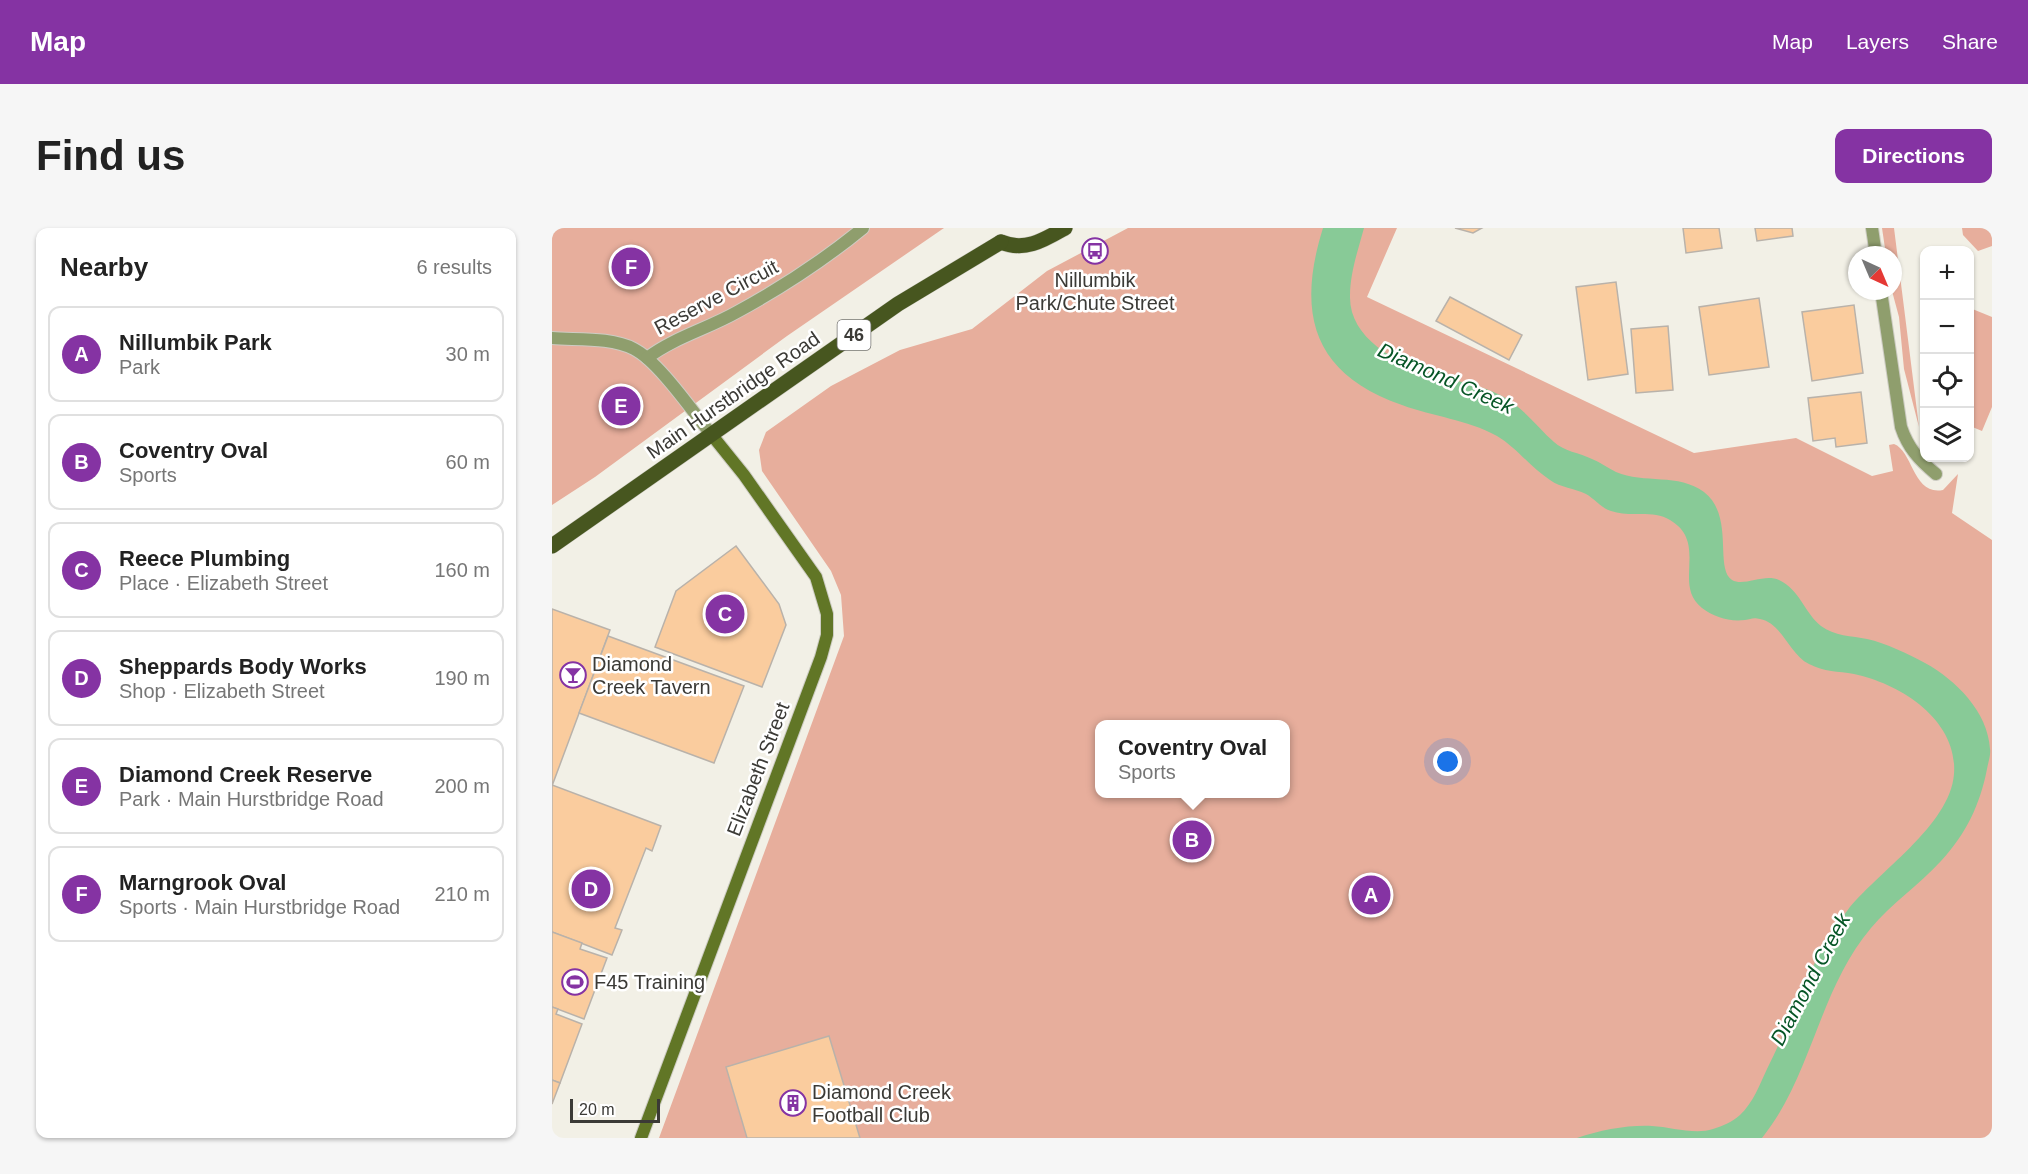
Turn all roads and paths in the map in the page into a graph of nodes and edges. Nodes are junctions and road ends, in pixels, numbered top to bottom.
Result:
1 (863, 228) edge
2 (1065, 228) edge
3 (1872, 228) edge
4 (1000, 235) edge
5 (1875, 246) edge
6 (1882, 300) edge
7 (552, 338) edge
8 (647, 358) junction
9 (711, 434) junction
10 (1936, 474) dead end
11 (552, 546) edge
12 (641, 1138) edge

1 - 8 street, Reserve Circuit
2 - 4 main road, Main Hurstbridge Road / 46
3 - 5 street
4 - 9 main road, Main Hurstbridge Road / 46
6 - 10 street
7 - 8 street, Reserve Circuit
8 - 9 street, Reserve Circuit
9 - 11 main road, Main Hurstbridge Road / 46
9 - 12 street, Elizabeth Street

